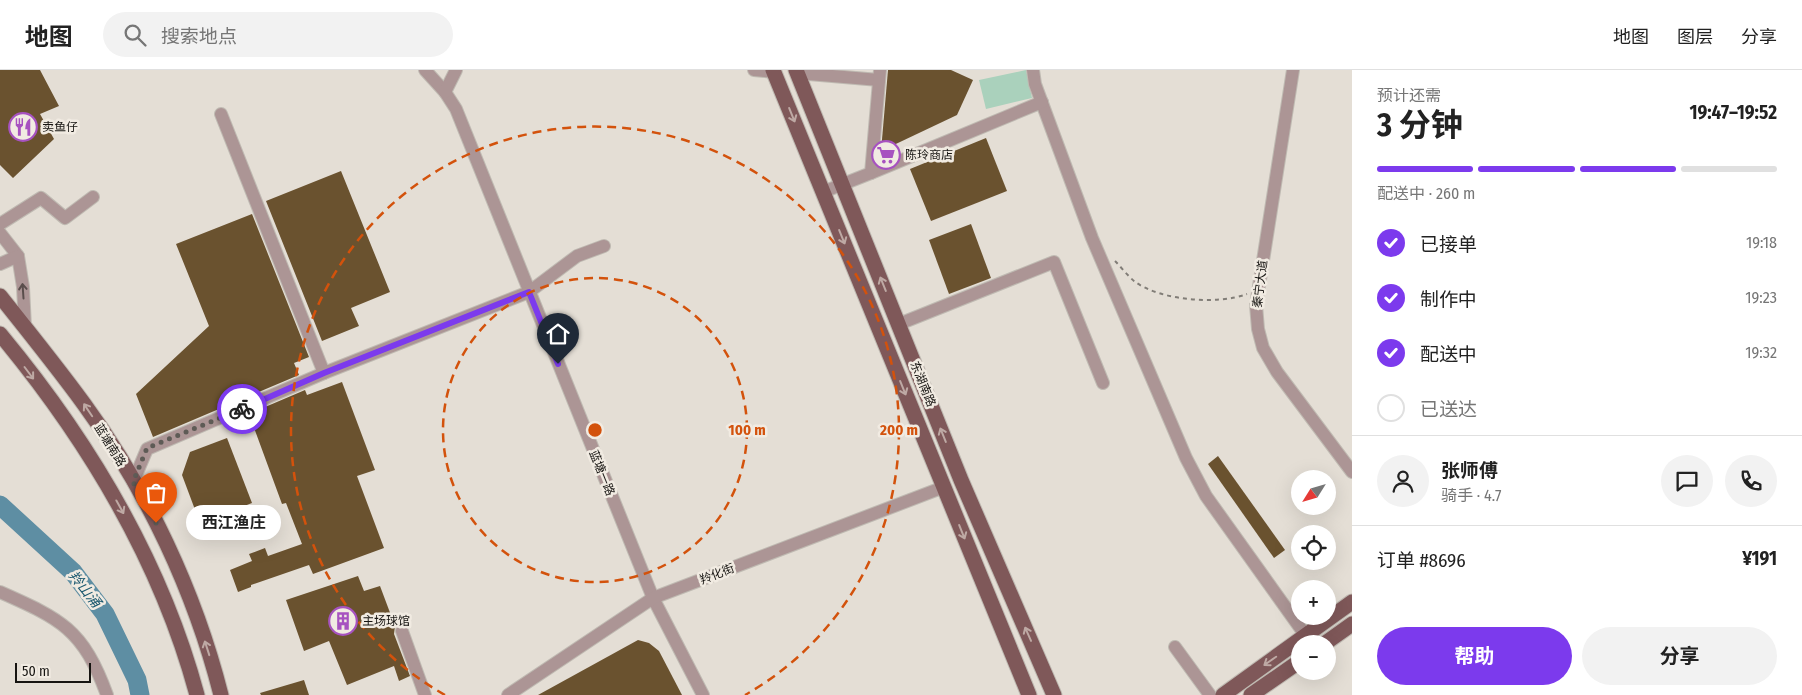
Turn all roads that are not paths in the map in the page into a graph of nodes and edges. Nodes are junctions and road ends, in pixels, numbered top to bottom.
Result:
1 (425, 70) edge
2 (456, 70) edge
3 (754, 70) edge
4 (1033, 70) edge
5 (1293, 70) edge
6 (774, 71) edge
7 (797, 72) edge
8 (880, 75) edge
9 (445, 92) junction
10 (1042, 102) junction
11 (221, 114) dead end
12 (871, 173) junction
13 (844, 184) junction
14 (823, 192) junction
15 (94, 197) dead end
16 (0, 224) edge
17 (0, 233) edge
18 (0, 246) edge
19 (604, 246) dead end
20 (18, 256) junction
21 (0, 264) edge
22 (529, 292) junction
23 (0, 296) edge
24 (899, 324) junction
25 (25, 327) junction
26 (3, 337) edge
27 (324, 373) junction
28 (1103, 383) dead end
29 (1352, 472) edge
30 (133, 482) junction
31 (944, 487) junction
32 (0, 592) edge
33 (653, 598) junction
34 (1352, 602) edge
35 (1352, 624) edge
36 (402, 631) dead end
37 (1305, 635) edge
38 (1307, 635) edge
39 (1336, 635) edge
40 (1175, 647) dead end
41 (1291, 647) edge
42 (1037, 655) junction
43 (1016, 664) junction
44 (1291, 666) edge
45 (107, 695) edge
46 (196, 695) edge
47 (221, 695) edge
48 (425, 695) edge
49 (508, 695) edge
50 (703, 695) edge
51 (1029, 695) edge
52 (1054, 695) edge
53 (1210, 695) edge
54 (1223, 695) edge
55 (1251, 695) edge

1 - 9 street, 蓝塘一路
2 - 9 street
3 - 6 street
4 - 10 street
5 - 29 street, 秦宁大道
6 -> 14 main road, 东湖南路
7 - 8 street
7 - 13 main road, 东湖南路
8 - 12 street
9 - 22 street, 蓝塘一路
10 - 12 street
10 - 37 street
11 - 27 street
12 - 13 street
13 - 14 street
24 -> 13 main road, 东湖南路
14 -> 31 main road, 东湖南路
15 - 16 street
17 - 20 street
18 - 20 street
19 - 22 street
20 - 21 street
25 -> 20 street
22 - 27 street
22 - 33 street, 蓝塘一路
23 - 25 main road, 蓝塘南路
24 - 28 street
42 -> 24 main road, 东湖南路
25 - 26 main road
30 -> 25 main road, 蓝塘南路
26 -> 46 main road, 蓝塘南路
27 - 30 street
47 -> 30 main road, 蓝塘南路
31 - 33 street, 羚化街
31 -> 43 main road, 东湖南路
32 - 45 street
33 - 49 street, 羚化街
33 - 50 street, 蓝塘一路
34 - 38 main road
35 - 39 main road
36 - 48 street
40 - 53 street
41 -> 54 main road
42 - 43 main road
42 - 52 main road, 东湖南路
43 - 51 main road, 东湖南路
44 - 55 main road

